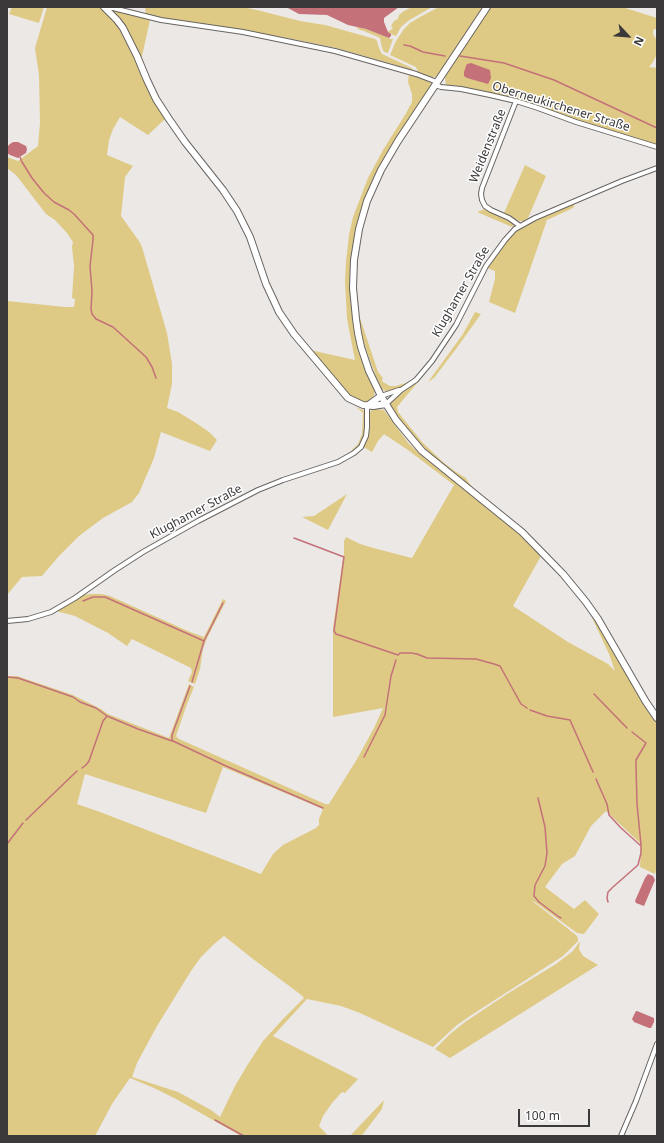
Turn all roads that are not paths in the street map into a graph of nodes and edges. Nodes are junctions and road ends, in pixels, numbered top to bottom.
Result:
1 (105, 7) edge
2 (487, 7) edge
3 (436, 84) junction
4 (516, 101) junction
5 (657, 147) edge
6 (657, 168) edge
7 (520, 226) junction
8 (401, 390) junction
9 (381, 396) junction
10 (386, 404) junction
11 (367, 406) junction
12 (7, 621) edge
13 (657, 718) edge
14 (657, 1044) edge
15 (621, 1136) edge

1 - 3 street, Oberneukirchener Straße
1 - 11 main road
2 - 3 main road
3 - 4 street, Oberneukirchener Straße
3 - 9 main road
4 - 5 street, Oberneukirchener Straße
4 - 7 street, Weidenstraße
6 - 7 street, Klughamer Straße
7 - 8 street, Klughamer Straße
8 - 9 street, Klughamer Straße
8 - 10 street, Klughamer Straße
9 - 10 main road
9 - 11 main road
10 - 11 main road
10 - 13 main road
11 - 12 street, Klughamer Straße
14 - 15 street

